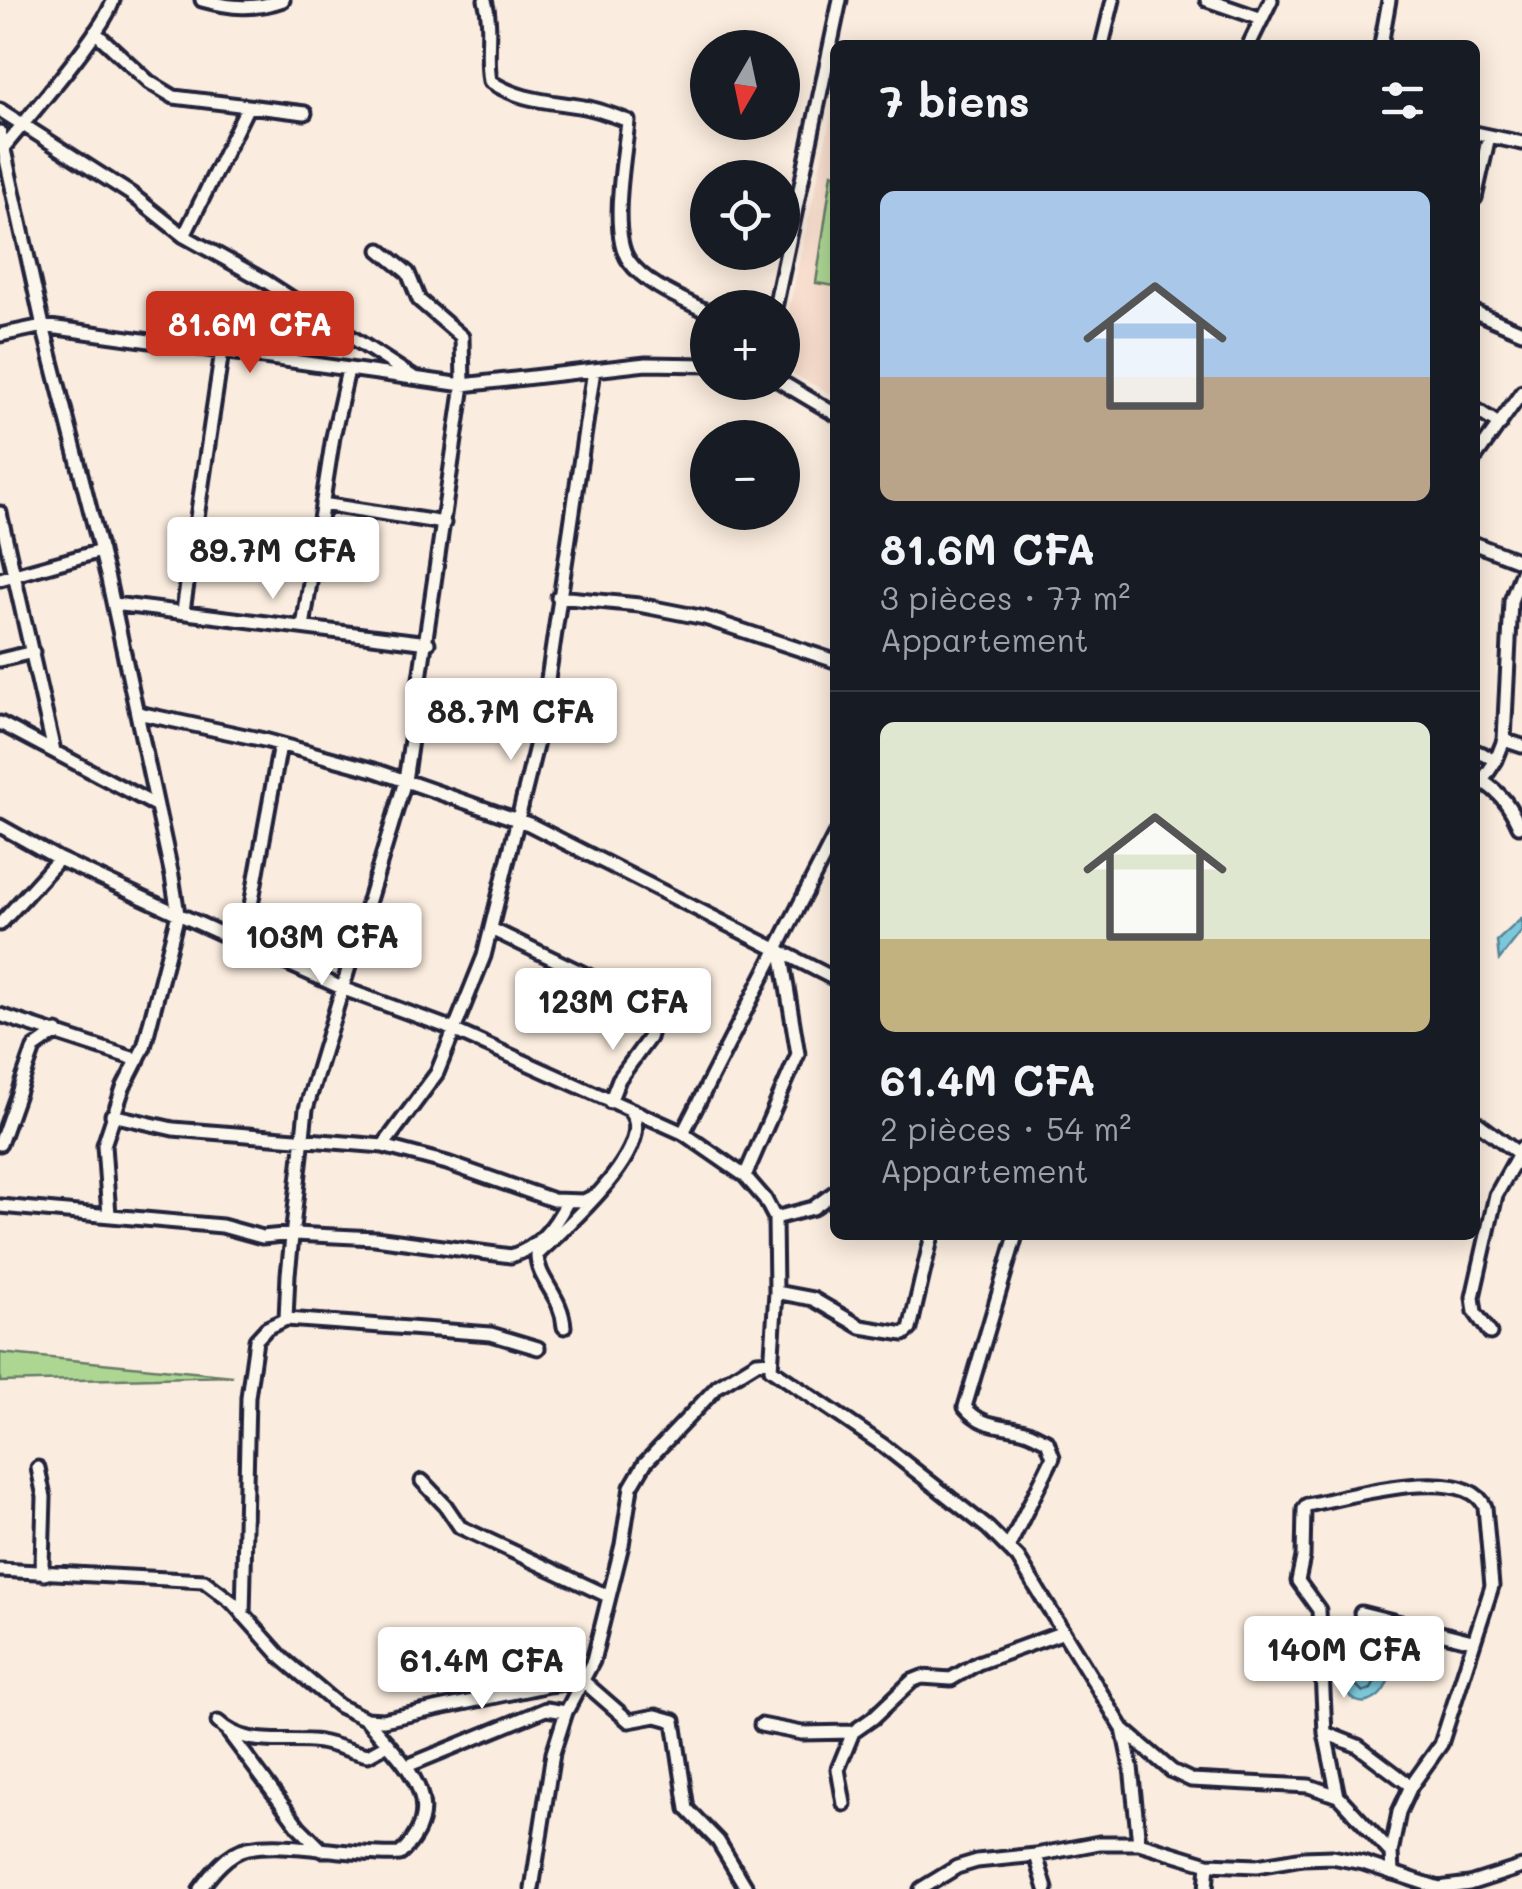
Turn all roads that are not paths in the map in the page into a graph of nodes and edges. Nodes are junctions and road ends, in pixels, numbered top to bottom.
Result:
1 (113, 0) edge
2 (202, 0) edge
3 (283, 0) edge
4 (485, 0) edge
5 (840, 0) edge
6 (1113, 0) edge
7 (1207, 0) edge
8 (1270, 0) edge
9 (1390, 0) edge
10 (1262, 19) junction
11 (95, 32) junction
12 (832, 40) edge
13 (1103, 40) edge
14 (1252, 40) edge
15 (1382, 40) edge
16 (830, 47) edge
17 (248, 106) junction
18 (0, 110) edge
19 (305, 113) dead end
20 (23, 123) junction
21 (0, 132) edge
22 (1480, 134) edge
23 (1489, 136) junction
24 (1522, 144) edge
25 (4, 146) junction
26 (1480, 176) edge
27 (184, 236) junction
28 (380, 250) dead end
29 (779, 290) edge
30 (690, 302) edge
31 (1480, 314) edge
32 (43, 326) junction
33 (1522, 332) edge
34 (0, 335) edge
35 (222, 350) junction
36 (690, 364) edge
37 (348, 370) junction
38 (594, 370) junction
39 (416, 379) junction
40 (462, 385) junction
41 (1522, 392) edge
42 (800, 393) edge
43 (830, 411) edge
44 (1480, 412) edge
45 (1500, 425) junction
46 (1480, 451) edge
47 (322, 504) junction
48 (0, 513) edge
49 (444, 522) junction
50 (1480, 546) edge
51 (101, 551) junction
52 (1522, 562) edge
53 (1522, 572) edge
54 (14, 576) junction
55 (0, 579) edge
56 (558, 597) junction
57 (114, 604) junction
58 (183, 611) junction
59 (304, 627) junction
60 (428, 644) junction
61 (33, 652) junction
62 (1516, 656) edge
63 (830, 658) edge
64 (0, 660) edge
65 (138, 713) junction
66 (0, 724) edge
67 (1504, 740) junction
68 (280, 745) junction
69 (1522, 746) edge
70 (54, 751) junction
71 (1480, 753) edge
72 (1496, 760) junction
73 (405, 781) junction
74 (1480, 784) edge
75 (1480, 787) edge
76 (155, 805) junction
77 (519, 821) junction
78 (0, 826) edge
79 (1519, 826) dead end
80 (830, 845) edge
81 (60, 858) junction
82 (178, 914) junction
83 (0, 924) edge
84 (491, 928) junction
85 (244, 944) junction
86 (779, 950) junction
87 (830, 976) edge
88 (344, 989) junction
89 (0, 1015) edge
90 (57, 1032) junction
91 (456, 1032) junction
92 (138, 1060) junction
93 (610, 1102) junction
94 (630, 1111) junction
95 (112, 1115) junction
96 (5, 1117) edge
97 (1480, 1124) edge
98 (683, 1132) junction
99 (302, 1140) junction
100 (0, 1144) edge
101 (383, 1146) junction
102 (1521, 1152) edge
103 (745, 1176) junction
104 (598, 1194) junction
105 (830, 1196) edge
106 (568, 1202) junction
107 (0, 1206) edge
108 (109, 1215) junction
109 (775, 1218) junction
110 (294, 1234) junction
111 (931, 1240) edge
112 (1015, 1240) edge
113 (776, 1292) junction
114 (286, 1319) junction
115 (564, 1328) dead end
116 (1490, 1333) dead end
117 (538, 1348) dead end
118 (771, 1361) junction
119 (38, 1468) dead end
120 (422, 1480) dead end
121 (1008, 1548) junction
122 (0, 1570) edge
123 (45, 1574) junction
124 (608, 1596) junction
125 (243, 1614) junction
126 (1362, 1614) dead end
127 (1061, 1633) junction
128 (1472, 1642) junction
129 (584, 1681) junction
130 (566, 1712) junction
131 (366, 1720) junction
132 (218, 1722) dead end
133 (761, 1725) dead end
134 (1124, 1729) junction
135 (229, 1732) junction
136 (853, 1732) junction
137 (1325, 1733) junction
138 (388, 1744) junction
139 (407, 1766) junction
140 (1411, 1786) junction
141 (1338, 1796) junction
142 (844, 1804) dead end
143 (1139, 1843) junction
144 (322, 1850) junction
145 (1392, 1854) junction
146 (1036, 1855) junction
147 (1208, 1864) junction
148 (1522, 1867) edge
149 (1392, 1872) junction
150 (1408, 1884) edge
151 (1438, 1888) edge
152 (200, 1889) edge
153 (532, 1889) edge
154 (746, 1889) edge
155 (922, 1889) edge
156 (1046, 1889) edge
157 (1206, 1889) edge

1 - 11 street
2 - 3 street
4 - 30 street
5 - 12 street
6 - 13 street
7 - 10 street
8 - 10 street
9 - 15 street
10 - 14 street
11 - 17 street
11 - 20 street
16 - 29 street
17 - 19 street
17 - 27 street
18 - 20 street
20 - 25 street
20 - 27 street
21 - 25 street
22 - 23 street
23 - 24 street
23 - 26 street
25 - 32 street
27 - 39 street
28 - 40 street
31 - 33 street
32 - 34 street
32 - 35 street
32 - 51 street
35 - 37 street
35 - 58 street
36 - 38 street
37 - 39 street
37 - 47 street
38 - 40 street
38 - 56 street
39 - 40 street
40 - 49 street
41 - 45 street
42 - 43 street
44 - 45 street
45 - 46 street
47 - 49 street
47 - 59 street
48 - 54 street
49 - 60 street
50 - 52 street
51 - 54 street
51 - 57 street
53 - 62 street
54 - 55 street
54 - 61 street
56 - 63 street
56 - 77 street
57 - 58 street
57 - 65 street
58 - 59 street
59 - 60 street
60 - 73 street
61 - 64 street
61 - 70 street
62 - 67 street
65 - 68 street
65 - 76 street
66 - 70 street
67 - 69 street
67 - 72 street
68 - 73 street
68 - 85 street
70 - 76 street
71 - 72 street
72 - 74 street
73 - 77 street
73 - 88 street
75 - 79 street
76 - 82 street
77 - 84 street
77 - 86 street
78 - 81 street
80 - 86 street
81 - 82 street
81 - 83 street
82 - 85 street
82 - 92 street
84 - 91 street
84 - 93 street
85 - 88 street
86 - 87 street
86 - 98 street
86 - 103 street
88 - 91 street
88 - 99 street
89 - 90 street
90 - 92 street
90 - 96 street
91 - 93 street
91 - 101 street
92 - 95 street
93 - 94 street
94 - 98 street
94 - 104 street
95 - 99 street
95 - 108 street
96 - 100 street
97 - 102 street
98 - 103 street
99 - 101 street
99 - 110 street
101 - 106 street
102 - 116 street
103 - 109 street
104 - 106 street
104 - 115 street
105 - 109 street
106 - 110 street
107 - 108 street
108 - 110 street
109 - 113 street
110 - 114 street
111 - 113 street
112 - 121 street
113 - 118 street
114 - 117 street
114 - 125 street
118 - 121 street
118 - 124 street
119 - 123 street
120 - 124 street
121 - 127 street
122 - 123 street
123 - 125 street
124 - 129 street
125 - 131 street
126 - 128 street
127 - 134 street
127 - 136 street
128 - 137 street
128 - 140 street
129 - 130 street
129 - 131 street
129 - 154 street
130 - 139 street
130 - 153 street
131 - 138 street
132 - 135 street
133 - 136 street
134 - 141 street
134 - 143 street
135 - 138 street
135 - 144 street
136 - 142 street
137 - 140 street
137 - 141 street
138 - 139 street
139 - 144 street
140 - 145 street
141 - 145 street
143 - 146 street
143 - 147 street
144 - 152 street
145 - 149 street
146 - 155 street
146 - 156 street
147 - 149 street
147 - 157 street
148 - 151 street
149 - 150 street
150 - 151 street

